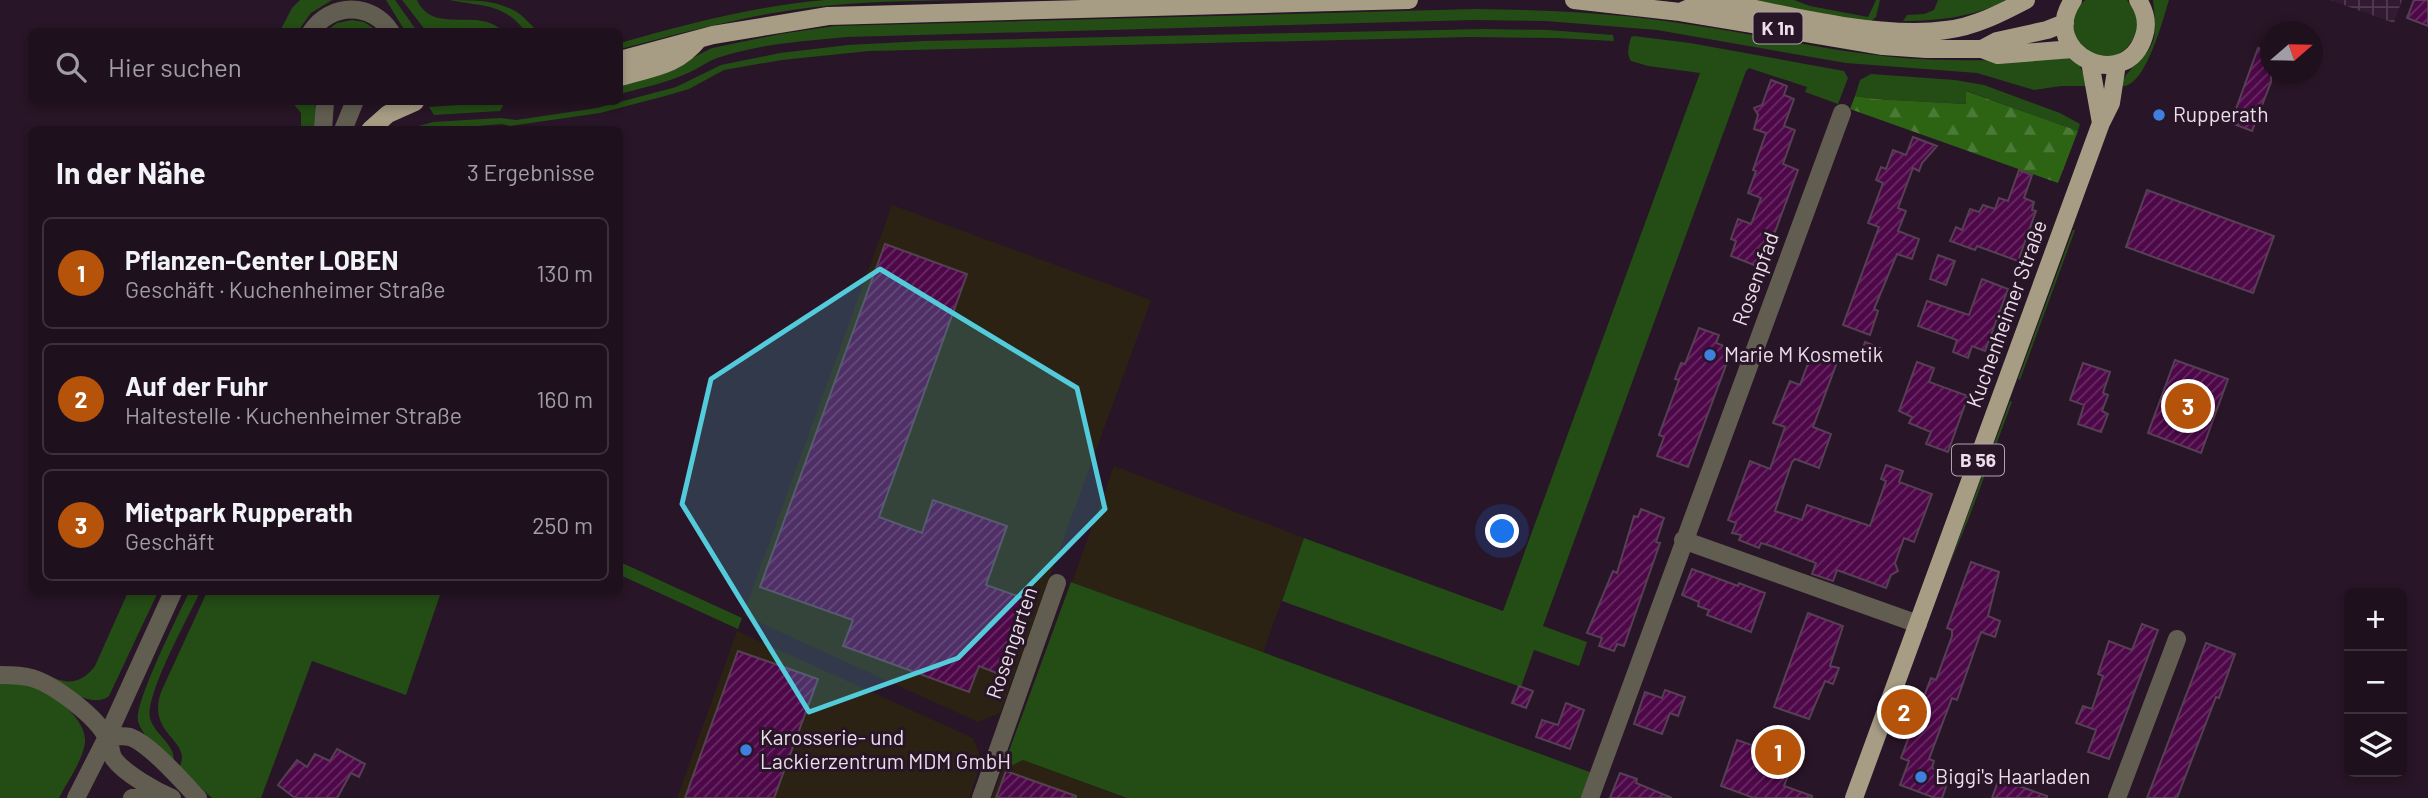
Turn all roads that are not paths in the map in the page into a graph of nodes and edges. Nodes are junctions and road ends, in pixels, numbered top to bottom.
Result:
1 (1409, 0) edge
2 (1574, 0) edge
3 (2026, 0) edge
4 (2073, 0) edge
5 (2140, 1) edge
6 (348, 5) edge
7 (376, 8) edge
8 (1680, 12) junction
9 (2065, 23) junction
10 (316, 28) edge
11 (388, 28) edge
12 (699, 39) junction
13 (1982, 48) junction
14 (2073, 49) junction
15 (623, 59) edge
16 (2090, 62) junction
17 (2117, 64) junction
18 (623, 75) edge
19 (325, 105) edge
20 (352, 105) edge
21 (408, 105) edge
22 (1842, 113) dead end
23 (2101, 122) junction
24 (323, 126) edge
25 (344, 126) edge
26 (375, 126) edge
27 (1683, 540) junction
28 (1057, 583) dead end
29 (172, 595) edge
30 (1918, 624) junction
31 (2177, 639) dead end
32 (0, 675) edge
33 (107, 737) junction
34 (166, 795) edge
35 (1856, 797) edge
36 (76, 798) edge
37 (132, 798) edge
38 (198, 798) edge
39 (981, 798) edge
40 (1590, 798) edge
41 (2117, 798) edge

1 - 12 main road
2 - 8 main road, K 1n
3 - 8 main road, K 1n
4 - 9 main road
5 - 17 main road
6 - 7 street
6 - 10 street
7 - 11 street
8 - 13 main road, K 1n
9 - 13 main road, K 1n
9 - 14 main road
12 - 15 main road
12 - 18 main road
13 - 14 main road, K 1n
14 - 16 main road
16 - 17 main road
16 - 23 main road
17 - 23 main road, Kuchenheimer Straße / B 56
19 - 24 street
20 - 25 street
21 - 26 main road
22 - 27 street, Rosenpfad
23 - 30 main road, Kuchenheimer Straße / B 56
27 - 30 street
27 - 40 street, Rosenpfad
28 - 39 street, Rosengarten
29 - 33 street
30 - 35 main road, Kuchenheimer Straße / B 56
31 - 41 street
32 - 33 street
33 - 34 street
33 - 36 street
33 - 38 street
34 - 37 street

